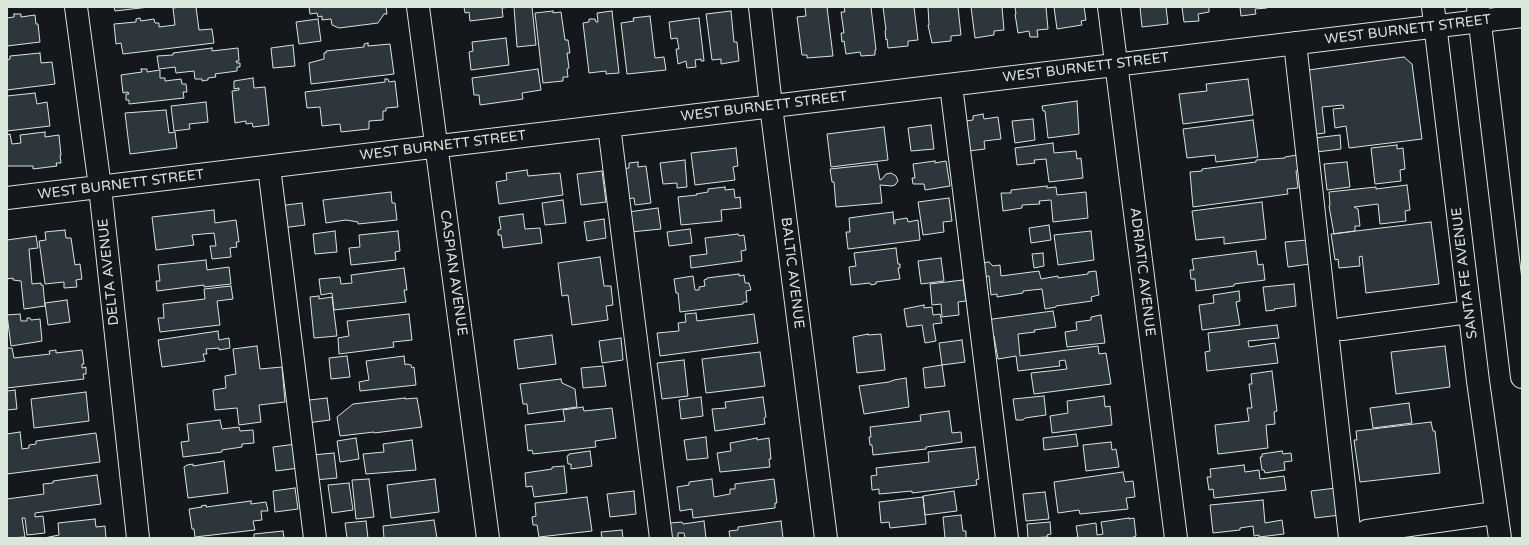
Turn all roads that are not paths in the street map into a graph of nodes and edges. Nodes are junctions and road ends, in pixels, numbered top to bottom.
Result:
1 (76, 7) edge
2 (418, 7) edge
3 (760, 7) edge
4 (1109, 7) edge
5 (1479, 14) edge
6 (1522, 16) edge
7 (1434, 17) edge
8 (1295, 43) junction
9 (1116, 65) junction
10 (951, 84) junction
11 (771, 106) junction
12 (609, 126) junction
13 (436, 147) junction
14 (270, 167) junction
15 (100, 187) junction
16 (7, 198) edge
17 (1469, 312) junction
18 (1342, 330) dead end
19 (1522, 377) edge
20 (1495, 513) junction
21 (1358, 534) edge
22 (138, 538) edge
23 (315, 538) edge
24 (488, 538) edge
25 (661, 538) edge
26 (826, 538) edge
27 (1007, 538) edge
28 (1176, 538) edge
29 (1500, 538) edge

1 - 15 street, DELTA AVENUE
2 - 13 street, CASPIAN AVENUE
3 - 11 street, BALTIC AVENUE
4 - 9 street, ADRIATIC AVENUE
5 - 6 street, WEST BURNETT STREET
5 - 7 street, WEST BURNETT STREET
5 - 19 street
7 - 8 street, WEST BURNETT STREET
7 - 17 street, SANTA FE AVENUE
8 - 9 street, WEST BURNETT STREET
8 - 21 street
9 - 10 street, WEST BURNETT STREET
9 - 28 street, ADRIATIC AVENUE
10 - 11 street, WEST BURNETT STREET
10 - 27 street
11 - 12 street, WEST BURNETT STREET
11 - 26 street, BALTIC AVENUE
12 - 13 street, WEST BURNETT STREET
12 - 25 street
13 - 14 street, WEST BURNETT STREET
13 - 24 street, CASPIAN AVENUE
14 - 15 street, WEST BURNETT STREET
14 - 23 street
15 - 16 street, WEST BURNETT STREET
15 - 22 street, DELTA AVENUE
17 - 18 street
17 - 20 street, SANTA FE AVENUE
20 - 21 street
20 - 29 street, SANTA FE AVENUE

